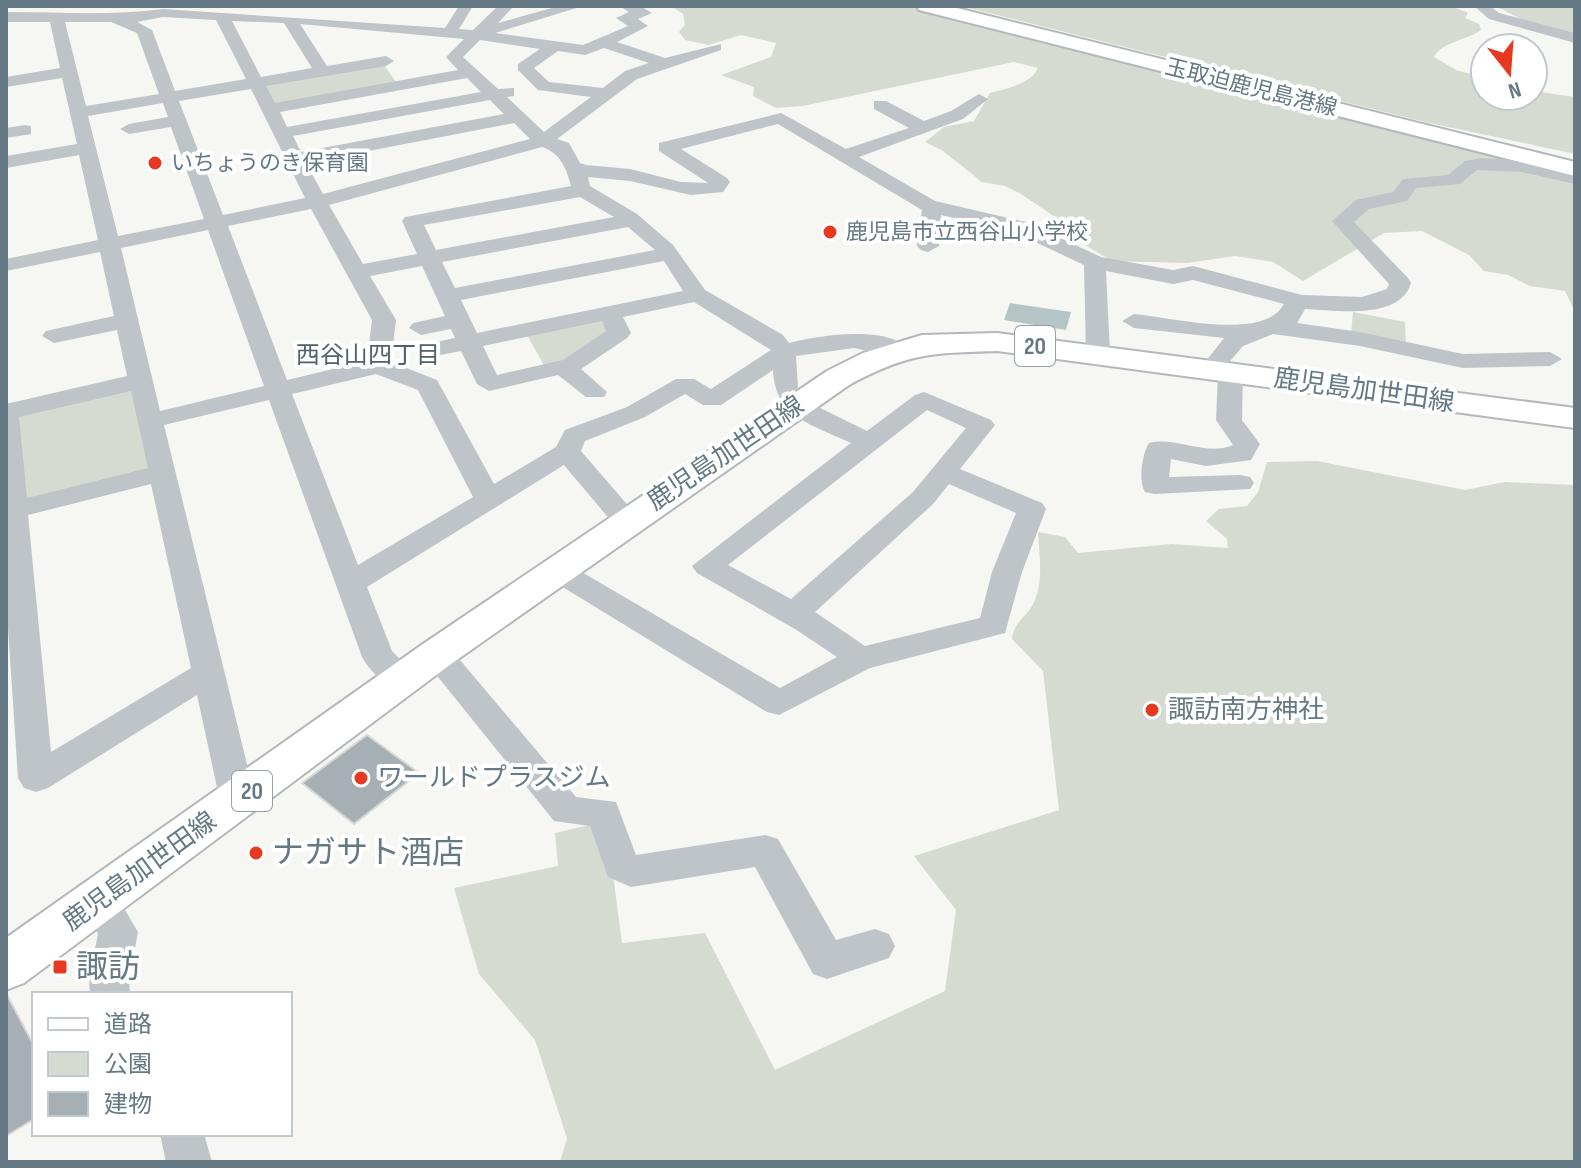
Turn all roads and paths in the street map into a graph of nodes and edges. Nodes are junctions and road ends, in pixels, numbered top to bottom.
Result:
1 (466, 6) edge
2 (507, 6) edge
3 (626, 6) edge
4 (926, 6) edge
5 (946, 6) edge
6 (1481, 6) edge
7 (326, 7) edge
8 (49, 12) edge
9 (222, 16) junction
10 (6, 17) edge
11 (356, 18) junction
12 (580, 18) edge
13 (124, 19) junction
14 (292, 19) junction
15 (993, 20) junction
16 (449, 33) junction
17 (480, 33) junction
18 (1575, 38) edge
19 (609, 39) junction
20 (675, 41) dead end
21 (555, 46) junction
22 (715, 47) dead end
23 (1138, 56) junction
24 (386, 61) junction
25 (640, 64) junction
26 (613, 70) dead end
27 (322, 71) junction
28 (69, 72) junction
29 (470, 73) junction
30 (6, 82) edge
31 (256, 82) junction
32 (404, 85) junction
33 (544, 86) junction
34 (606, 94) junction
35 (494, 95) junction
36 (168, 97) junction
37 (979, 99) dead end
38 (880, 105) dead end
39 (269, 109) junction
40 (79, 112) junction
41 (518, 117) junction
42 (178, 121) junction
43 (698, 121) dead end
44 (923, 128) junction
45 (129, 129) dead end
46 (25, 130) dead end
47 (6, 133) edge
48 (282, 133) junction
49 (718, 134) junction
50 (543, 141) junction
51 (87, 148) junction
52 (843, 155) junction
53 (295, 159) junction
54 (6, 162) edge
55 (1575, 162) edge
56 (1575, 169) edge
57 (1575, 178) edge
58 (582, 180) junction
59 (434, 192) dead end
60 (317, 202) junction
61 (932, 207) junction
62 (444, 215) junction
63 (632, 220) junction
64 (217, 222) junction
65 (109, 244) junction
66 (928, 246) dead end
67 (669, 254) junction
68 (430, 258) junction
69 (1095, 262) junction
70 (6, 265) edge
71 (355, 272) junction
72 (697, 295) junction
73 (449, 296) junction
74 (1297, 302) junction
75 (610, 313) junction
76 (126, 321) junction
77 (1134, 321) dead end
78 (1263, 330) junction
79 (465, 331) junction
80 (54, 336) dead end
81 (426, 339) dead end
82 (896, 350) junction
83 (784, 352) junction
84 (1098, 354) junction
85 (1550, 359) dead end
86 (378, 366) junction
87 (562, 367) junction
88 (1221, 371) junction
89 (140, 381) junction
90 (279, 390) junction
91 (595, 392) dead end
92 (796, 406) junction
93 (6, 412) edge
94 (1575, 418) edge
95 (150, 421) junction
96 (867, 441) junction
97 (567, 452) junction
98 (162, 473) junction
99 (946, 473) junction
100 (1240, 483) dead end
101 (489, 500) junction
102 (10, 511) edge
103 (627, 522) junction
104 (558, 571) junction
105 (352, 582) junction
106 (792, 616) junction
107 (860, 659) junction
108 (420, 666) junction
109 (208, 673) junction
110 (238, 801) junction
111 (99, 902) junction
112 (875, 946) dead end
113 (6, 967) edge
114 (110, 992) edge
115 (182, 1136) edge
116 (189, 1162) edge

1 - 16 street
2 - 17 street
3 - 19 street
4 - 15 main road, 玉取迫鹿児島港線
5 - 15 main road, 玉取迫鹿児島港線
6 - 18 street
7 - 11 street
7 - 14 street
8 - 10 street
8 - 13 street
8 - 28 street
9 - 13 street
9 - 14 street
9 - 31 street
11 - 14 street
11 - 16 street
11 - 24 street
12 - 17 street
12 - 19 street
13 - 36 street
14 - 27 street
15 - 23 main road, 玉取迫鹿児島港線
16 - 17 street
17 - 21 street
17 - 29 street
19 - 21 street
19 - 25 street
20 - 25 street
21 - 33 street
22 - 25 street
23 - 55 main road, 玉取迫鹿児島港線
23 - 56 main road, 玉取迫鹿児島港線
24 - 27 street
24 - 32 street
25 - 26 street
25 - 34 street
27 - 31 street
28 - 30 street
28 - 40 street
29 - 32 street
29 - 35 street
31 - 36 street
31 - 39 street
32 - 39 street
33 - 34 street
33 - 35 street
34 - 50 street
35 - 41 street
35 - 48 street
36 - 40 street
36 - 42 street
37 - 44 street
38 - 44 street
39 - 48 street
40 - 51 street
41 - 50 street
41 - 53 street
42 - 45 street
42 - 64 street
43 - 49 street
44 - 52 street
46 - 47 street
48 - 53 street
49 - 52 street
49 - 58 street
50 - 58 street
50 - 60 street
51 - 54 street
51 - 65 street
52 - 61 street
53 - 60 street
57 - 74 street
58 - 62 street
58 - 63 street
59 - 62 street
60 - 64 street
60 - 71 street
61 - 66 street
61 - 69 street
62 - 68 street
63 - 67 street
63 - 68 street
64 - 65 street
64 - 90 street
65 - 70 street
65 - 76 street
67 - 72 street
67 - 73 street
68 - 71 street
68 - 73 street
69 - 74 street
69 - 84 street
71 - 86 street
72 - 75 street
72 - 83 street
73 - 79 street
74 - 78 street
75 - 79 street
75 - 87 street
76 - 80 street
76 - 89 street
77 - 78 street
78 - 85 street
78 - 88 street
79 - 81 street
79 - 87 street
82 - 83 street
82 - 84 main road, 鹿児島加世田線 / 20
82 - 92 main road, 鹿児島加世田線 / 20
83 - 92 street
83 - 97 street
84 - 88 main road, 鹿児島加世田線 / 20
86 - 90 street
86 - 101 street
87 - 91 street
88 - 94 main road, 鹿児島加世田線 / 20
88 - 100 street
89 - 93 street
89 - 95 street
90 - 95 street
90 - 105 street
92 - 96 street
92 - 103 main road, 鹿児島加世田線 / 20
93 - 102 street
95 - 98 street
96 - 99 street
96 - 106 street
97 - 101 street
97 - 103 street
98 - 102 street
98 - 109 street
99 - 106 street
99 - 107 street
101 - 105 street
102 - 109 street
103 - 104 main road, 鹿児島加世田線 / 20
104 - 107 street
104 - 108 main road, 鹿児島加世田線 / 20
105 - 108 street
106 - 107 street
108 - 110 main road, 鹿児島加世田線 / 20
108 - 112 street
109 - 110 street
110 - 111 main road, 鹿児島加世田線 / 20
111 - 113 main road, 鹿児島加世田線 / 20
111 - 114 street
115 - 116 street

